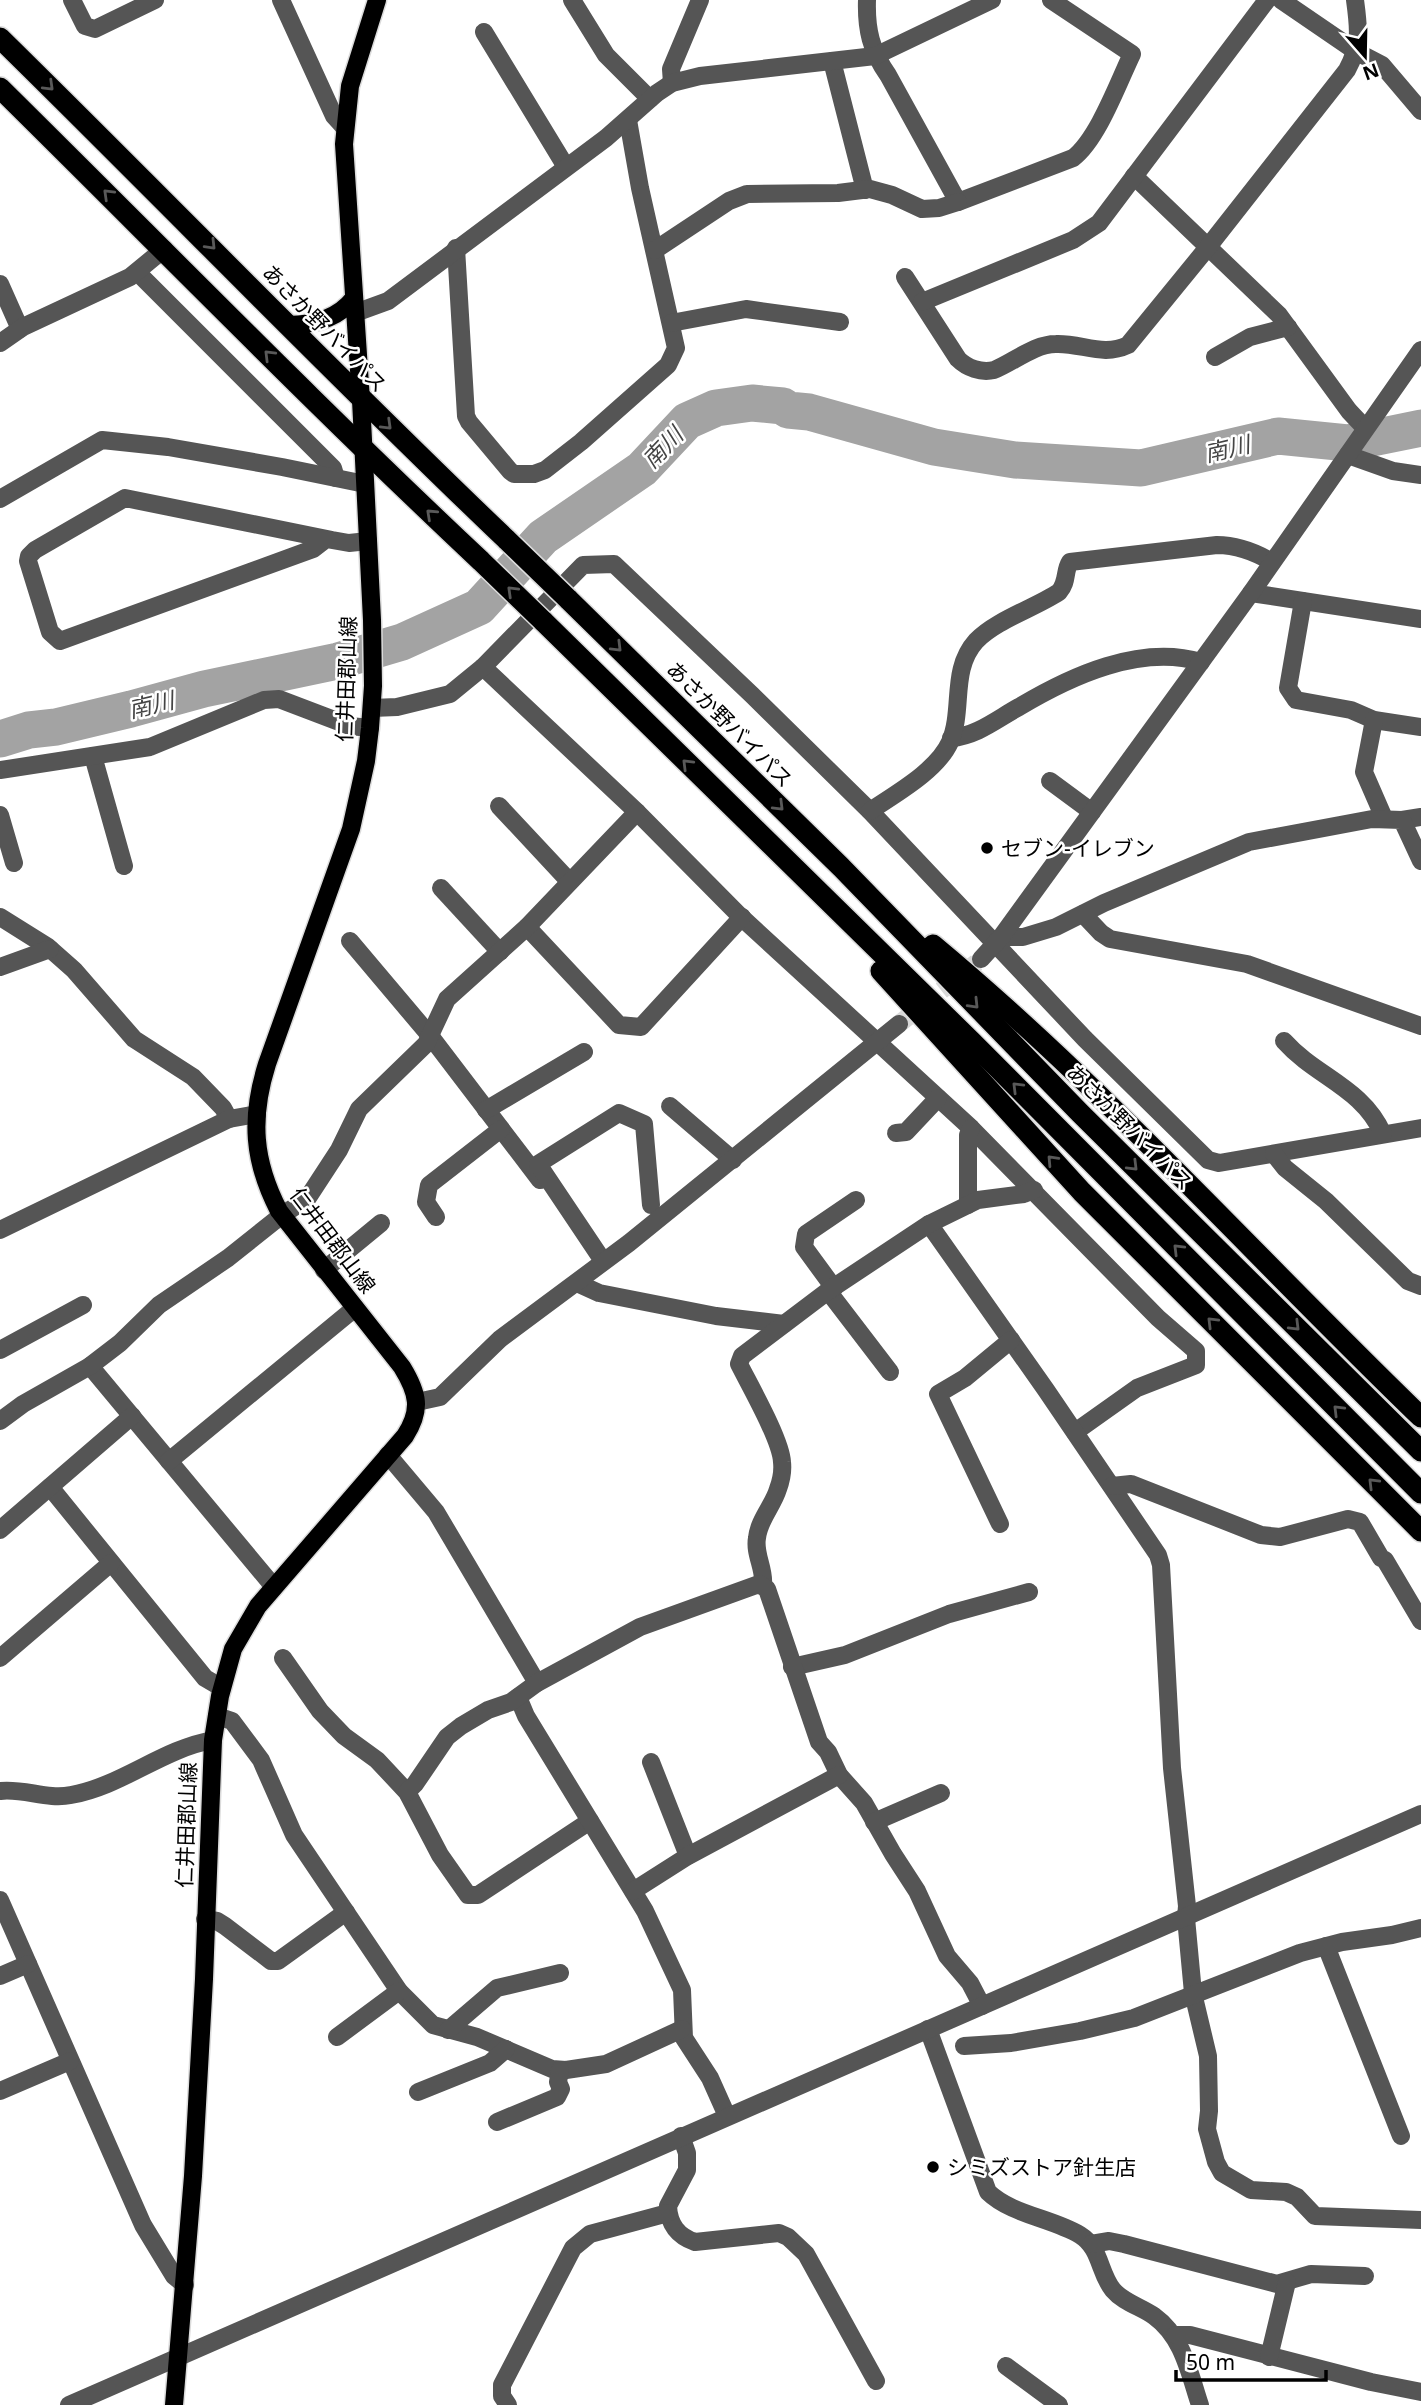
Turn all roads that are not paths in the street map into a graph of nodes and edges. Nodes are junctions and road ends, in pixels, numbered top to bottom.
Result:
1 (72, 0) edge
2 (155, 0) edge
3 (281, 0) edge
4 (377, 0) edge
5 (572, 0) edge
6 (700, 0) edge
7 (867, 0) edge
8 (992, 0) edge
9 (1051, 0) edge
10 (1267, 0) edge
11 (1280, 0) edge
12 (1354, 0) edge
13 (484, 32) dead end
14 (0, 38) edge
15 (1357, 52) junction
16 (875, 57) junction
17 (832, 61) junction
18 (672, 83) junction
19 (0, 88) edge
20 (650, 99) junction
21 (1421, 111) edge
22 (628, 120) junction
23 (344, 127) junction
24 (566, 167) junction
25 (1134, 176) junction
26 (865, 190) junction
27 (958, 202) junction
28 (1208, 247) junction
29 (456, 248) junction
30 (164, 249) junction
31 (655, 250) junction
32 (137, 271) junction
33 (905, 276) dead end
34 (0, 284) edge
35 (922, 302) junction
36 (354, 306) junction
37 (840, 322) dead end
38 (671, 323) junction
39 (288, 325) junction
40 (1288, 327) junction
41 (20, 329) junction
42 (0, 343) edge
43 (1421, 350) edge
44 (1215, 357) dead end
45 (361, 400) junction
46 (1365, 429) junction
47 (363, 451) junction
48 (1349, 453) junction
49 (1421, 475) edge
50 (336, 478) junction
51 (365, 484) junction
52 (0, 499) edge
53 (326, 539) junction
54 (368, 541) junction
55 (1272, 562) junction
56 (1251, 593) junction
57 (1303, 601) junction
58 (1421, 620) edge
59 (1201, 662) junction
60 (483, 667) junction
61 (372, 708) junction
62 (1374, 720) junction
63 (1421, 727) edge
64 (370, 728) junction
65 (951, 738) junction
66 (93, 756) junction
67 (0, 770) edge
68 (1050, 781) dead end
69 (499, 806) dead end
70 (637, 811) junction
71 (870, 811) junction
72 (1091, 812) junction
73 (0, 815) edge
74 (1421, 817) edge
75 (1393, 819) junction
76 (753, 829) junction
77 (1421, 861) edge
78 (14, 863) dead end
79 (124, 866) dead end
80 (841, 867) junction
81 (569, 881) junction
82 (441, 888) dead end
83 (1083, 914) junction
84 (0, 917) edge
85 (742, 917) junction
86 (527, 927) junction
87 (998, 940) junction
88 (350, 942) dead end
89 (50, 949) junction
90 (500, 952) junction
91 (981, 959) tunnel mouth
92 (0, 967) edge
93 (899, 1024) tunnel mouth
94 (1421, 1026) edge
95 (431, 1037) junction
96 (1284, 1041) dead end
97 (879, 1042) junction
98 (584, 1052) dead end
99 (938, 1098) junction
100 (670, 1105) dead end
101 (486, 1110) junction
102 (257, 1114) junction
103 (229, 1119) junction
104 (971, 1128) junction
105 (1421, 1128) edge
106 (501, 1129) junction
107 (897, 1133) dead end
108 (1383, 1134) junction
109 (1274, 1154) junction
110 (733, 1160) junction
111 (549, 1181) junction
112 (1034, 1190) junction
113 (856, 1200) dead end
114 (651, 1205) dead end
115 (968, 1205) junction
116 (282, 1215) junction
117 (436, 1217) dead end
118 (381, 1223) dead end
119 (929, 1224) junction
120 (0, 1230) edge
121 (603, 1261) junction
122 (324, 1270) junction
123 (577, 1283) junction
124 (1421, 1286) edge
125 (831, 1289) junction
126 (83, 1306) dead end
127 (355, 1308) junction
128 (785, 1324) junction
129 (1010, 1340) junction
130 (0, 1350) edge
131 (90, 1366) junction
132 (890, 1372) dead end
133 (417, 1402) junction
134 (132, 1416) junction
135 (1421, 1417) edge
136 (0, 1421) edge
137 (1075, 1432) junction
138 (1421, 1451) edge
139 (388, 1455) junction
140 (169, 1461) junction
141 (1112, 1486) junction
142 (50, 1487) junction
143 (1421, 1493) edge
144 (1000, 1524) dead end
145 (0, 1530) edge
146 (1421, 1531) edge
147 (111, 1563) junction
148 (763, 1585) junction
149 (274, 1587) junction
150 (1029, 1592) dead end
151 (1421, 1621) edge
152 (0, 1658) edge
153 (283, 1658) dead end
154 (792, 1667) junction
155 (537, 1683) junction
156 (222, 1688) junction
157 (518, 1697) junction
158 (216, 1716) junction
159 (213, 1740) junction
160 (651, 1762) dead end
161 (839, 1775) junction
162 (2, 1787) edge
163 (407, 1792) junction
164 (941, 1793) dead end
165 (1421, 1814) edge
166 (590, 1821) junction
167 (874, 1822) junction
168 (688, 1856) junction
169 (633, 1891) junction
170 (0, 1900) edge
171 (346, 1912) junction
172 (1186, 1918) junction
173 (205, 1919) junction
174 (1421, 1928) edge
175 (1326, 1946) junction
176 (28, 1965) junction
177 (560, 1973) dead end
178 (0, 1976) edge
179 (398, 1990) junction
180 (1193, 1993) junction
181 (982, 2006) junction
182 (682, 2029) junction
183 (928, 2029) junction
184 (448, 2030) junction
185 (337, 2037) dead end
186 (964, 2046) dead end
187 (506, 2049) junction
188 (70, 2061) junction
189 (559, 2070) junction
190 (0, 2091) edge
191 (418, 2092) dead end
192 (727, 2116) junction
193 (497, 2122) dead end
194 (681, 2136) junction
195 (1401, 2136) dead end
196 (668, 2213) junction
197 (1421, 2220) edge
198 (1091, 2244) junction
199 (1365, 2276) dead end
200 (1287, 2282) junction
201 (185, 2285) junction
202 (1175, 2335) junction
203 (178, 2357) junction
204 (1269, 2357) junction
205 (1006, 2366) dead end
206 (876, 2381) dead end
207 (1421, 2392) edge
208 (69, 2405) edge
209 (174, 2405) edge
210 (508, 2405) edge
211 (1059, 2405) edge
212 (1200, 2405) edge

1 - 2 street
3 - 23 street
4 - 23 main road, 仁井田郡山線
5 - 20 street
6 - 18 street
7 - 16 street
8 - 16 street
9 - 27 street
10 - 25 street
11 - 15 street
12 - 15 street
13 - 24 street
14 -> 39 highway, あさか野バイパス
15 - 21 street
15 - 28 street
16 - 17 street
16 - 27 street
17 - 18 street
17 - 26 street
18 - 20 street
30 -> 19 highway
20 - 22 street
22 - 24 street
22 - 31 street
23 - 36 main road, 仁井田郡山線
24 - 29 street
25 - 28 street
25 - 35 street
26 - 27 street
26 - 31 street
28 - 35 street
28 - 40 street
29 - 36 street
29 - 38 street
30 - 32 street
47 -> 30 highway
31 - 38 street
32 - 41 street
32 - 50 street
33 - 35 street
34 - 41 street
36 - 39 main road
36 - 45 main road, 仁井田郡山線
37 - 38 street
39 - 45 highway, あさか野バイパス
40 - 44 street
40 - 46 street
41 - 42 street
43 - 46 street
45 - 47 main road, 仁井田郡山線
45 -> 80 highway, あさか野バイパス, bridge
46 - 48 street
47 - 51 main road, 仁井田郡山線
76 -> 47 highway, bridge
48 - 49 street
48 - 55 street
50 - 51 street
50 - 52 street
51 - 54 main road, 仁井田郡山線
53 - 53 street
53 - 54 street
54 - 61 main road, 仁井田郡山線
55 - 56 street
55 - 65 street
56 - 57 street
56 - 59 street
57 - 58 street
57 - 62 street
59 - 65 street
59 - 72 street
60 - 61 street
60 - 70 street
60 - 71 street
61 - 64 main road, 仁井田郡山線
62 - 63 street
62 - 75 street
64 - 66 street
64 - 102 main road, 仁井田郡山線
65 - 71 street
66 - 67 street
66 - 79 street
68 - 72 street
69 - 81 street
70 - 81 street
70 - 85 street
71 - 87 street
72 - 87 street
73 - 78 street
74 - 75 street
75 - 77 street
75 - 83 street
143 -> 76 highway
146 -> 76 highway
80 - 135 highway
80 -> 138 highway, あさか野バイパス
81 - 86 street
82 - 90 street
83 - 87 street
83 - 94 street
84 - 89 street
85 - 86 street
85 - 97 street
86 - 90 street
87 - 91 street
87 - 109 street
88 - 95 street
89 - 92 street
89 - 103 street
90 - 95 street
93 - 97 street
95 - 101 street
95 - 116 street
96 - 108 street
97 - 99 street
97 - 110 street
98 - 101 street
99 - 104 street
99 - 107 street
100 - 110 street
101 - 106 street
102 - 103 street
102 - 116 main road, 仁井田郡山線
103 - 120 street
104 - 112 street
104 - 115 street
105 - 108 street
106 - 111 street
106 - 117 street
108 - 109 street
109 - 124 street
110 - 121 street
111 - 114 street
111 - 121 street
112 - 115 street
112 - 137 street
113 - 125 street
115 - 119 street
116 - 122 main road, 仁井田郡山線
116 - 131 street
118 - 122 street
119 - 125 street
119 - 129 street
121 - 123 street
122 - 127 main road, 仁井田郡山線
123 - 128 street
123 - 133 street
125 - 128 street
125 - 132 street
126 - 130 street
127 - 133 main road, 仁井田郡山線
127 - 140 street
128 - 148 street
129 - 137 street
129 - 144 street
131 - 134 street
131 - 136 street
133 - 139 main road, 仁井田郡山線
134 - 140 street
134 - 142 street
137 - 141 street
139 - 149 main road, 仁井田郡山線
139 - 155 street
140 - 149 street
141 - 151 street
141 - 172 street
142 - 145 street
142 - 147 street
147 - 152 street
147 - 156 street
148 - 154 street
148 - 155 street
149 - 156 main road, 仁井田郡山線
150 - 154 street
153 - 163 street
154 - 161 street
155 - 157 street
156 - 158 main road, 仁井田郡山線
157 - 163 street
157 - 166 street
158 - 159 main road, 仁井田郡山線
158 - 171 street
159 - 162 street
159 - 173 main road, 仁井田郡山線
160 - 168 street
161 - 167 street
161 - 168 street
163 - 166 street
164 - 167 street
165 - 172 street
166 - 169 street
167 - 181 street
168 - 169 street
169 - 182 street
170 - 176 street
171 - 173 street
171 - 179 street
172 - 180 street
172 - 181 street
173 - 201 main road, 仁井田郡山線
174 - 175 street
175 - 180 street
175 - 195 street
176 - 178 street
176 - 188 street
177 - 184 street
179 - 184 street
179 - 185 street
180 - 186 street
180 - 197 street
181 - 183 street
182 - 189 street
182 - 192 street
183 - 192 street
183 - 198 street
184 - 187 street
187 - 189 street
187 - 191 street
188 - 190 street
188 - 201 street
189 - 193 street
192 - 194 street
194 - 196 street
194 - 203 street
196 - 206 street
196 - 210 street
198 - 200 street
198 - 202 street
199 - 200 street
200 - 204 street
201 - 203 main road, 仁井田郡山線
202 - 204 street
202 - 212 street
203 - 208 street
203 - 209 main road, 仁井田郡山線
204 - 207 street
205 - 211 street

